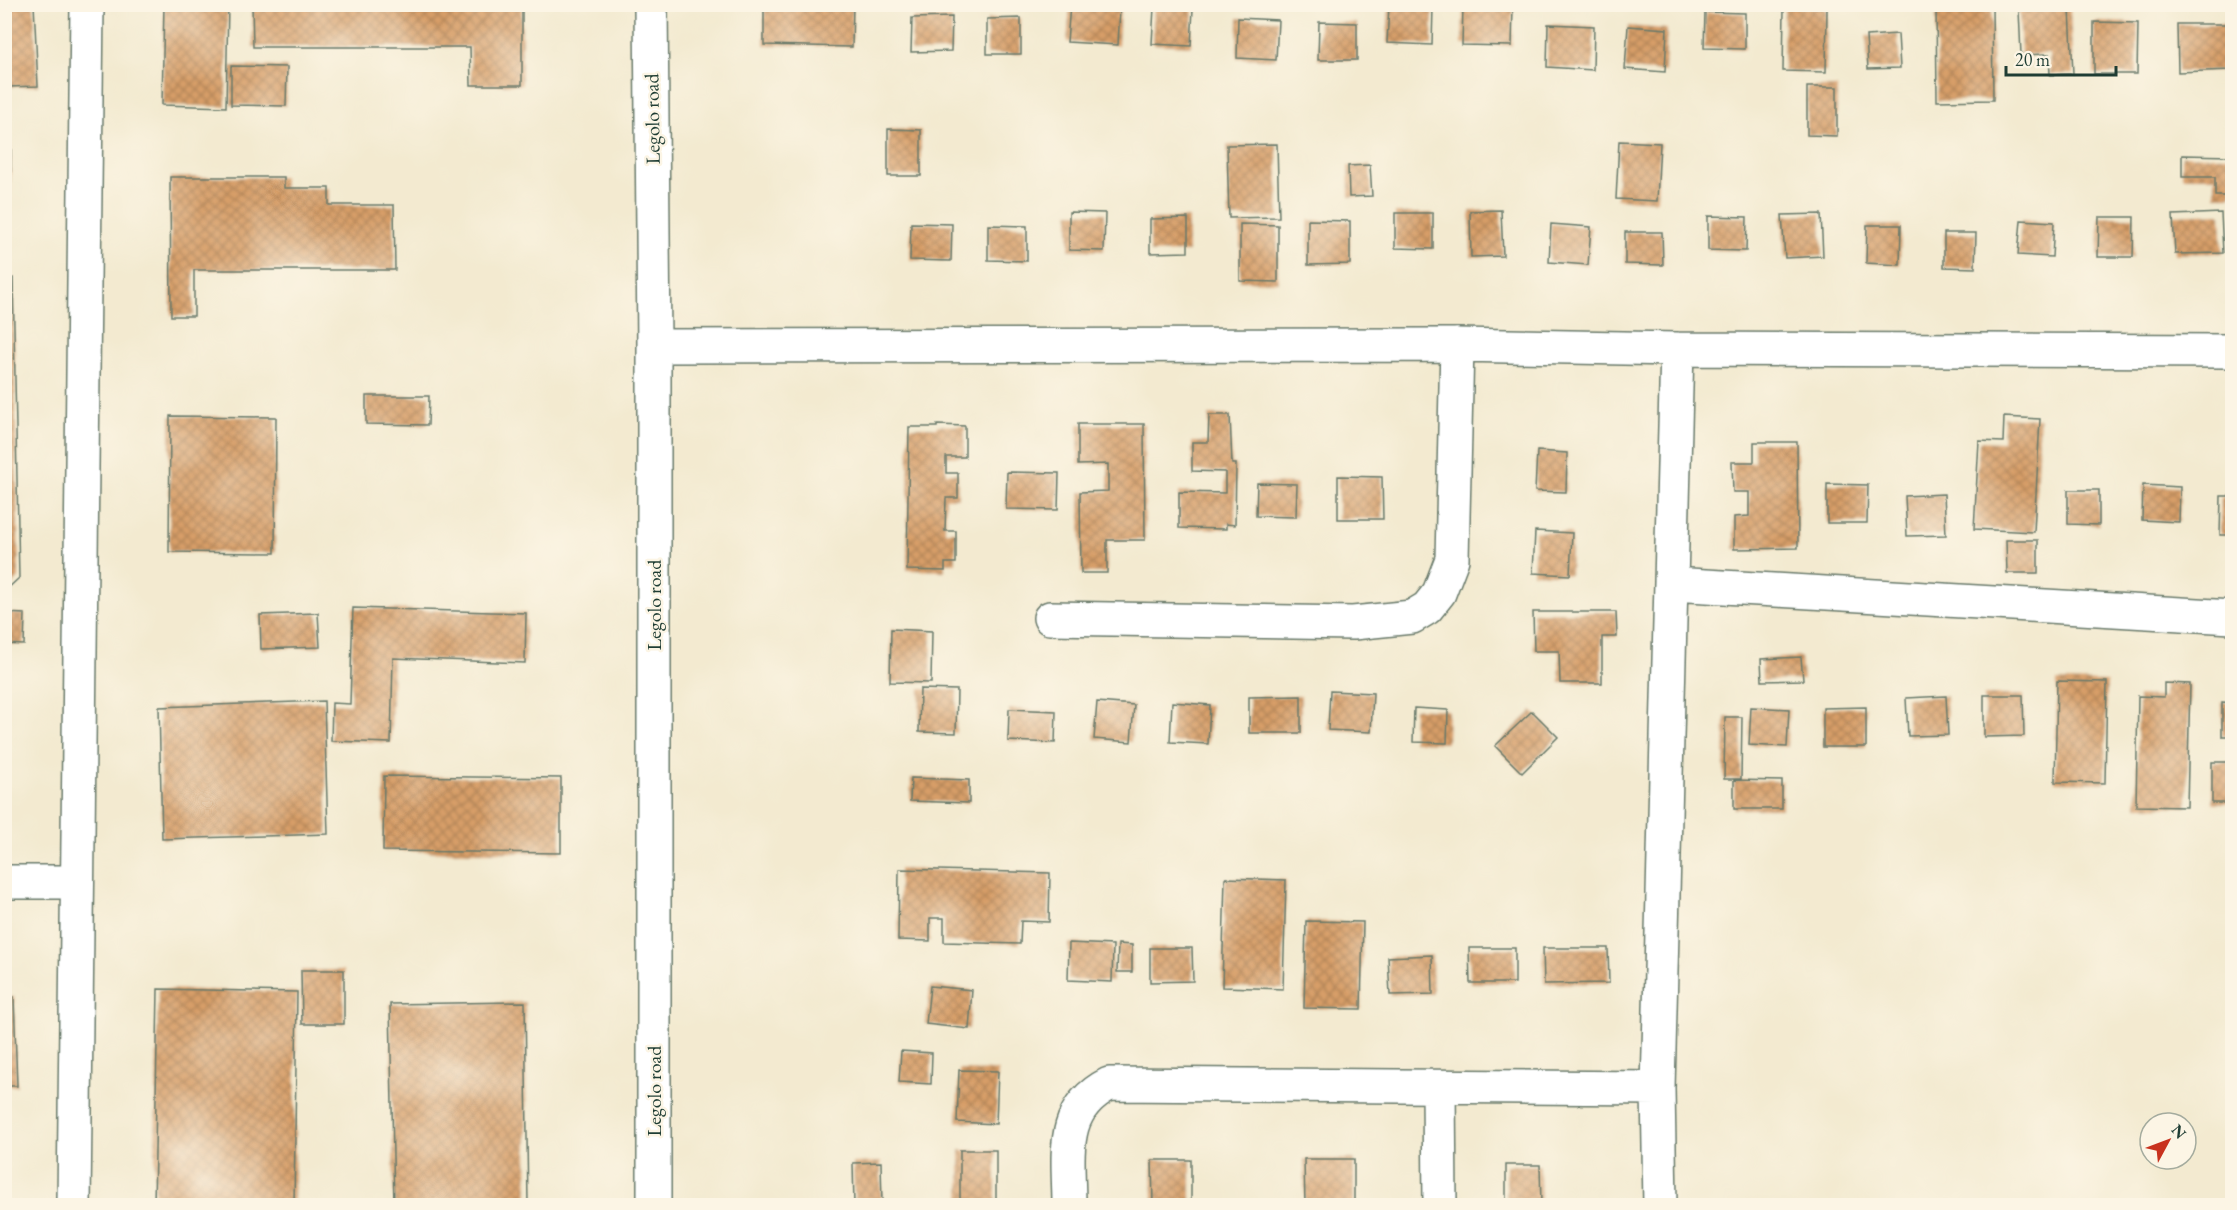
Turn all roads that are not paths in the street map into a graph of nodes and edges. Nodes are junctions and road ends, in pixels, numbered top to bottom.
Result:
1 (87, 4) edge
2 (651, 4) edge
3 (1457, 345) junction
4 (654, 346) junction
5 (1677, 349) junction
6 (2232, 351) edge
7 (1672, 584) junction
8 (2232, 617) edge
9 (1050, 618) dead end
10 (4, 882) edge
11 (77, 882) junction
12 (1439, 1088) junction
13 (1658, 1088) junction
14 (74, 1206) edge
15 (654, 1206) edge
16 (1069, 1206) edge
17 (1440, 1206) edge
18 (1660, 1206) edge

1 - 11 street
2 - 4 street, Legolo road
3 - 4 street
3 - 5 street
3 - 9 street
4 - 15 street, Legolo road
5 - 6 street
5 - 7 street
7 - 8 street
7 - 13 street
10 - 11 street
11 - 14 street
12 - 13 street
12 - 16 street
12 - 17 street
13 - 18 street

